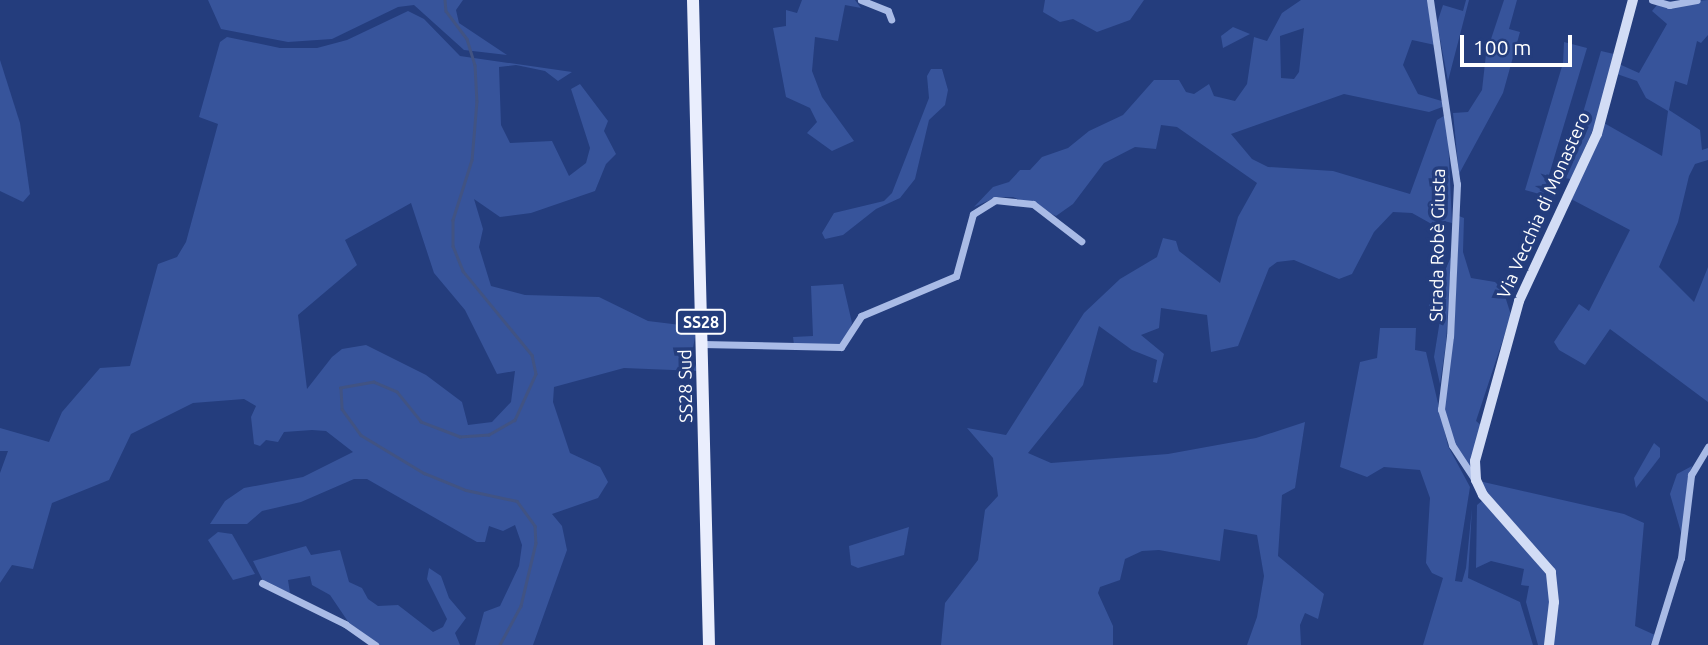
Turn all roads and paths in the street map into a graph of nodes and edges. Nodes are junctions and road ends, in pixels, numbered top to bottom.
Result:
1 (693, 0) edge
2 (861, 0) edge
3 (1430, 0) edge
4 (1633, 0) edge
5 (1652, 0) edge
6 (1697, 0) edge
7 (891, 19) dead end
8 (1081, 241) dead end
9 (702, 344) junction
10 (1708, 447) edge
11 (1476, 483) junction
12 (262, 583) dead end
13 (375, 645) edge
14 (709, 645) edge
15 (1549, 645) edge
16 (1654, 645) edge

1 - 9 main road, SS28 Sud / SS28
2 - 7 street
3 - 11 street, Strada Robè Giusta
4 - 11 street, Via Vecchia di Monastero
5 - 6 street
8 - 9 street
9 - 14 main road, SS28 Sud / SS28
10 - 16 street
11 - 15 street
12 - 13 street

